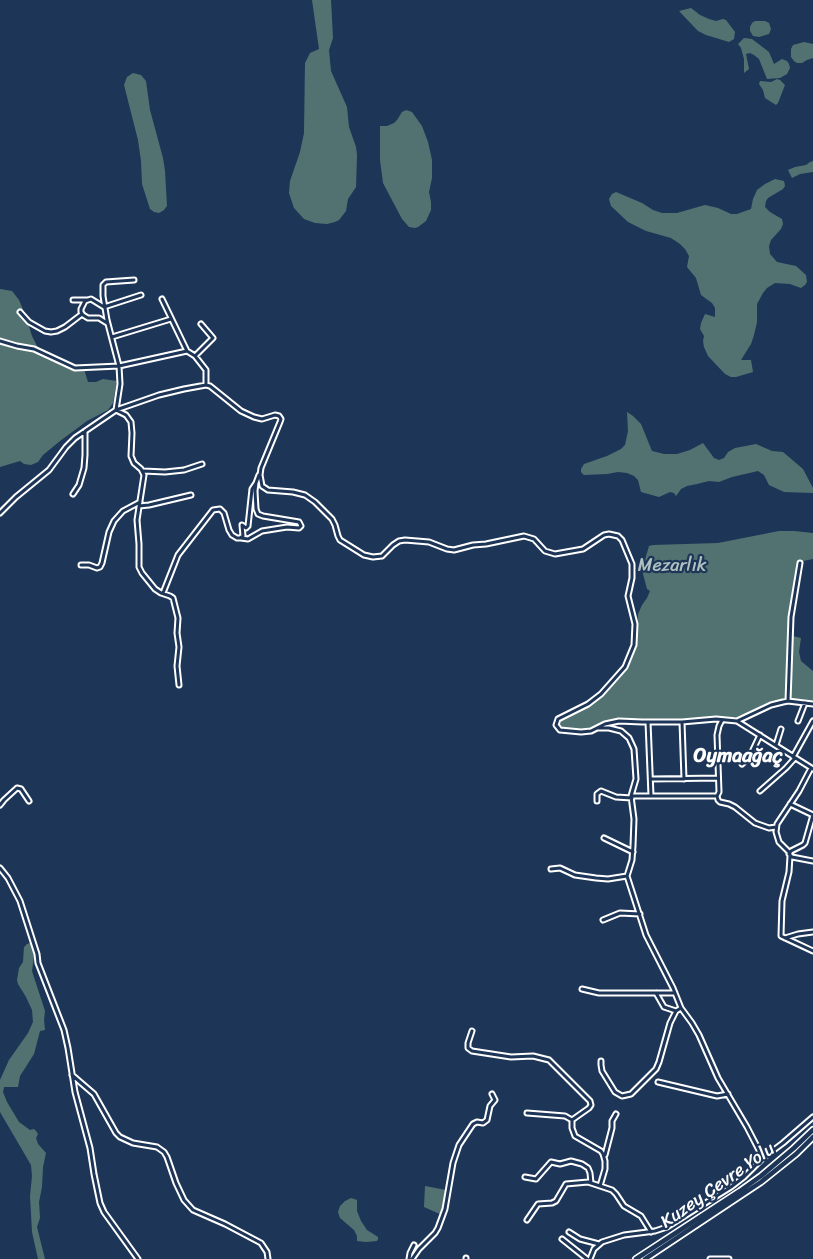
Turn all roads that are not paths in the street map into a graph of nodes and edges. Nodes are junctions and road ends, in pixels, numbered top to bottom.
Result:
1 (134, 280) dead end
2 (141, 295) dead end
3 (162, 299) dead end
4 (73, 300) dead end
5 (87, 300) junction
6 (104, 307) junction
7 (20, 312) dead end
8 (82, 314) junction
9 (172, 319) junction
10 (108, 323) junction
11 (200, 324) dead end
12 (112, 337) junction
13 (0, 341) edge
14 (187, 351) junction
15 (196, 356) junction
16 (119, 366) junction
17 (206, 385) junction
18 (116, 410) junction
19 (85, 431) junction
20 (202, 464) dead end
21 (143, 471) junction
22 (260, 475) junction
23 (256, 483) junction
24 (73, 494) dead end
25 (191, 495) dead end
26 (140, 504) junction
27 (0, 513) edge
28 (241, 538) junction
29 (800, 563) dead end
30 (81, 565) dead end
31 (163, 593) junction
32 (180, 685) dead end
33 (788, 701) junction
34 (804, 703) junction
35 (813, 704) edge
36 (722, 720) junction
37 (737, 721) junction
38 (798, 721) dead end
39 (648, 722) junction
40 (682, 722) junction
41 (813, 722) edge
42 (597, 728) junction
43 (781, 729) dead end
44 (760, 735) junction
45 (776, 745) junction
46 (794, 757) junction
47 (742, 764) dead end
48 (812, 769) edge
49 (718, 778) junction
50 (651, 779) junction
51 (684, 779) junction
52 (760, 791) dead end
53 (651, 796) junction
54 (717, 796) junction
55 (631, 797) junction
56 (30, 801) dead end
57 (597, 801) dead end
58 (790, 804) junction
59 (0, 805) edge
60 (813, 815) edge
61 (776, 827) junction
62 (604, 838) dead end
63 (633, 852) junction
64 (790, 854) junction
65 (813, 861) edge
66 (0, 868) edge
67 (551, 869) dead end
68 (627, 876) junction
69 (640, 914) junction
70 (603, 920) dead end
71 (813, 932) edge
72 (785, 938) junction
73 (813, 951) edge
74 (582, 989) dead end
75 (656, 993) junction
76 (675, 993) junction
77 (681, 1008) junction
78 (676, 1011) junction
79 (472, 1031) dead end
80 (601, 1061) dead end
81 (72, 1075) junction
82 (658, 1082) dead end
83 (492, 1094) dead end
84 (728, 1094) junction
85 (527, 1113) dead end
86 (616, 1114) dead end
87 (813, 1117) edge
88 (572, 1120) junction
89 (813, 1130) edge
90 (813, 1137) edge
91 (604, 1156) junction
92 (762, 1158) junction
93 (525, 1177) dead end
94 (591, 1183) junction
95 (600, 1186) junction
96 (527, 1220) dead end
97 (569, 1232) dead end
98 (651, 1232) junction
99 (562, 1240) dead end
100 (414, 1244) dead end
101 (599, 1244) junction
102 (138, 1259) edge
103 (268, 1259) edge
104 (411, 1259) edge
105 (588, 1259) edge
106 (636, 1259) edge
107 (645, 1259) edge
108 (710, 1259) edge
109 (729, 1259) edge

1 - 6 street
2 - 6 street
3 - 9 street
4 - 5 street
5 - 6 street
5 - 8 street
6 - 10 street
7 - 8 street
8 - 10 street
9 - 12 street
9 - 14 street
10 - 12 street
11 - 15 street
12 - 16 street
13 - 16 street
14 - 15 street
14 - 16 street
15 - 17 street
16 - 18 street
17 - 18 street
17 - 22 street
18 - 19 street
18 - 21 street
19 - 24 street
19 - 27 street
20 - 21 street
21 - 26 street
22 - 23 street
22 - 42 street
23 - 28 street
23 - 28 street
25 - 26 street
26 - 30 street
26 - 31 street
28 - 31 street
29 - 33 street
31 - 32 street
33 - 34 street
33 - 37 street
34 - 35 street
34 - 38 street
36 - 37 street
36 - 40 street
36 - 49 street
37 - 44 street
39 - 40 street
39 - 42 street
39 - 50 street
40 - 51 street
41 - 46 street
42 - 55 street
43 - 45 street
44 - 45 street
44 - 47 street
45 - 46 street
46 - 48 street
46 - 52 street
48 - 58 street
49 - 51 street
49 - 54 street
50 - 51 street
50 - 53 street
53 - 54 street
53 - 55 street
54 - 61 street
55 - 57 street
55 - 63 street
56 - 59 street
58 - 60 street
58 - 61 street
60 - 64 street
61 - 64 street
62 - 63 street
63 - 68 street
64 - 65 street
64 - 72 street
66 - 81 street
67 - 68 street
68 - 69 street
69 - 70 street
69 - 76 street
71 - 72 street
72 - 73 street
74 - 75 street
75 - 76 street
75 - 78 street
76 - 77 street
77 - 78 street
77 - 84 street
78 - 80 street
79 - 88 street
81 - 102 street
81 - 103 street
82 - 84 street
83 - 104 street
84 - 92 street
85 - 88 street
86 - 91 street
87 - 92 street
88 - 91 street
89 - 106 highway, Kuzey Çevre Yolu
90 - 107 highway, Kuzey Çevre Yolu
91 - 95 street
92 - 98 street
93 - 94 street
94 - 95 street
94 - 96 street
95 - 98 street
97 - 101 street
98 - 101 street
99 - 105 street
100 - 104 street
101 - 105 street
108 - 109 street

